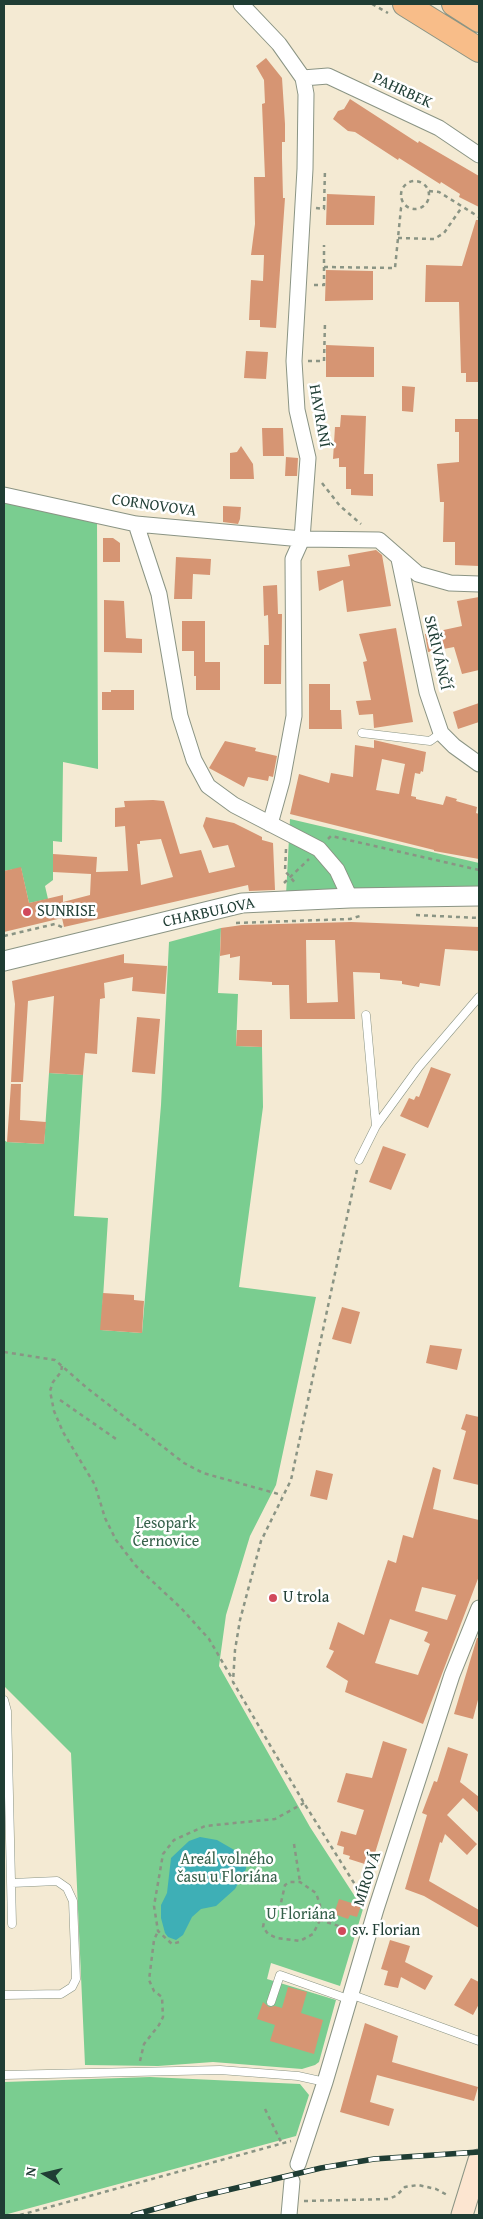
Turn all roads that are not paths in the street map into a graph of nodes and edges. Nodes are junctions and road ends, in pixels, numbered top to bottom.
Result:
1 (241, 4) edge
2 (406, 4) edge
3 (454, 4) edge
4 (479, 20) edge
5 (479, 50) edge
6 (303, 78) junction
7 (479, 155) edge
8 (4, 494) edge
9 (136, 524) junction
10 (302, 539) junction
11 (399, 559) junction
12 (479, 584) edge
13 (362, 733) dead end
14 (441, 734) junction
15 (479, 764) edge
16 (270, 824) junction
17 (479, 896) edge
18 (350, 898) junction
19 (4, 961) edge
20 (479, 997) edge
21 (366, 1015) dead end
22 (376, 1126) junction
23 (359, 1160) road end
24 (479, 1608) edge
25 (4, 1700) edge
26 (12, 1883) junction
27 (12, 1924) dead end
28 (4, 1996) edge
29 (349, 1996) junction
30 (271, 2002) dead end
31 (479, 2041) edge
32 (4, 2075) edge
33 (325, 2082) junction
34 (479, 2160) edge
35 (298, 2164) dead end
36 (292, 2181) dead end
37 (458, 2207) edge
38 (290, 2208) edge

1 - 6 street, HAVRANÍ
2 - 5 highway
3 - 4 highway
6 - 7 street, PAHRBEK
6 - 10 street, HAVRANÍ
8 - 9 street, CORNOVOVA
9 - 10 street, CORNOVOVA
9 - 16 street
10 - 11 street, CORNOVOVA
10 - 16 street, HAVRANÍ
11 - 12 street
11 - 14 street, SKŘIVÁNČÍ
13 - 14 lane
14 - 15 street
16 - 18 street
17 - 18 street, CHARBULOVA
18 - 19 street, CHARBULOVA
20 - 22 lane
21 - 22 lane
22 - 23 lane
24 - 29 street, MÍROVÁ
25 - 26 lane
26 - 27 lane
26 - 28 lane
29 - 30 lane
29 - 31 lane
29 - 33 street, MÍROVÁ
32 - 33 lane
33 - 35 street, MÍROVÁ
34 - 37 main road
36 - 38 street

